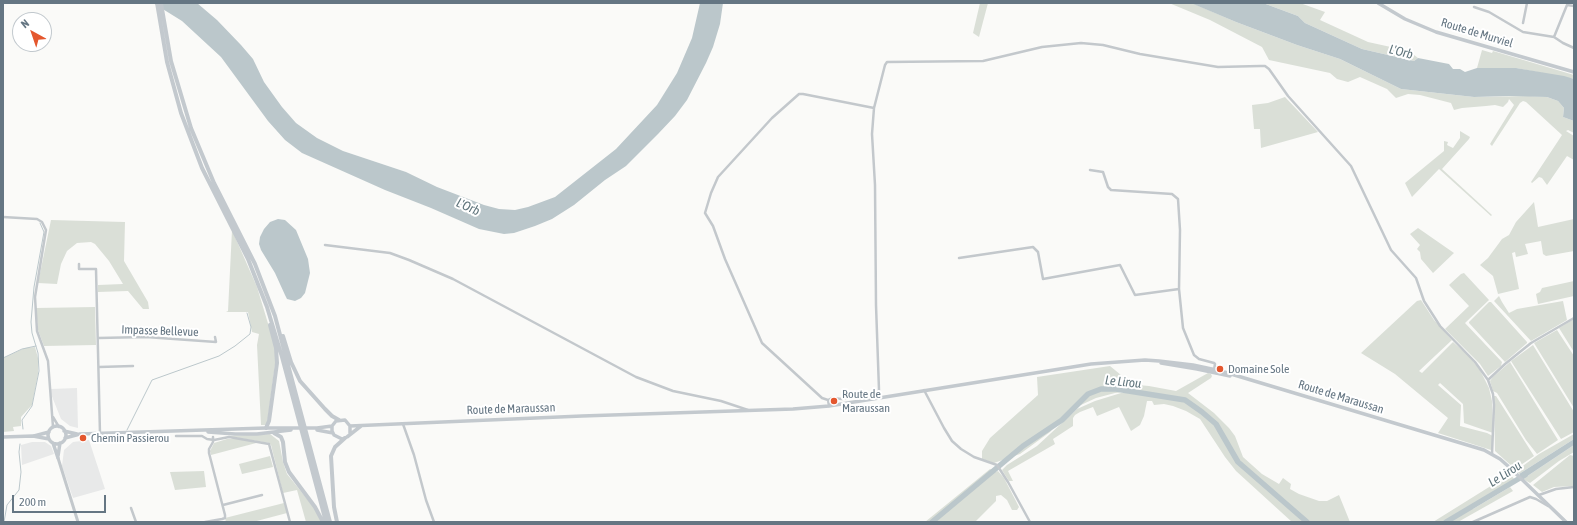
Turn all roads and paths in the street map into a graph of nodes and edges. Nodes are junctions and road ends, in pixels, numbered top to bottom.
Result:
1 (157, 3) edge
2 (161, 3) edge
3 (1378, 3) edge
4 (1527, 3) edge
5 (1564, 3) edge
6 (1567, 5) junction
7 (1574, 6) edge
8 (1474, 7) dead end
9 (1523, 23) dead end
10 (162, 24) junction
11 (1554, 36) junction
12 (1574, 48) edge
13 (1574, 72) edge
14 (874, 108) junction
15 (1090, 170) dead end
16 (3, 217) edge
17 (325, 245) dead end
18 (959, 258) dead end
19 (79, 264) dead end
20 (1179, 289) junction
21 (270, 315) junction
22 (275, 316) junction
23 (1574, 318) edge
24 (216, 337) dead end
25 (98, 338) junction
26 (133, 366) dead end
27 (99, 368) junction
28 (1213, 371) junction
29 (1488, 380) junction
30 (924, 390) junction
31 (828, 400) junction
32 (829, 406) junction
33 (752, 411) junction
34 (53, 416) junction
35 (339, 420) junction
36 (403, 423) junction
37 (332, 426) junction
38 (350, 426) junction
39 (362, 426) junction
40 (53, 427) junction
41 (59, 427) junction
42 (266, 428) junction
43 (297, 429) junction
44 (317, 429) junction
45 (64, 431) junction
46 (173, 431) junction
47 (49, 432) junction
48 (210, 432) junction
49 (216, 432) junction
50 (274, 433) junction
51 (332, 433) junction
52 (80, 434) junction
53 (100, 434) junction
54 (350, 434) junction
55 (33, 436) junction
56 (176, 436) dead end
57 (3, 437) edge
58 (65, 438) junction
59 (345, 438) junction
60 (49, 439) junction
61 (214, 439) junction
62 (53, 443) junction
63 (60, 443) junction
64 (1490, 454) junction
65 (58, 458) junction
66 (1574, 487) edge
67 (262, 495) dead end
68 (1538, 495) junction
69 (223, 505) junction
70 (130, 508) dead end
71 (1552, 508) junction
72 (78, 522) edge
73 (136, 522) edge
74 (204, 522) edge
75 (290, 522) edge
76 (323, 522) edge
77 (326, 522) edge
78 (330, 522) edge
79 (337, 522) edge
80 (434, 522) edge
81 (1030, 522) edge
82 (1473, 522) edge
83 (1566, 522) edge

1 - 10 highway
2 - 10 highway
3 - 13 main road, Route de Murviel
4 - 9 street
5 - 6 street
6 - 7 street
6 - 11 street
8 - 11 street
10 - 21 highway
10 - 22 highway
11 - 12 street
14 - 29 street
14 - 31 street
14 - 31 street
15 - 20 street
16 - 34 street
17 - 33 street
18 - 20 street
19 - 25 street
20 - 28 street
21 - 42 highway
21 - 77 highway
22 - 35 highway
22 - 78 highway
23 - 29 street
24 - 25 street, Impasse Bellevue
25 - 27 street
26 - 27 street
27 - 53 street
28 - 30 main road, Route de Maraussan
28 - 64 main road, Route de Maraussan
29 - 64 street
30 - 32 main road, Route de Maraussan
30 - 81 street
31 - 32 street
32 - 33 main road, Route de Maraussan
33 - 36 main road, Route de Maraussan
34 - 40 street
34 - 41 street
35 - 37 main road
35 - 38 main road
36 - 39 main road, Route de Maraussan
36 - 80 street
37 - 44 main road
37 - 51 main road
38 - 39 main road, Route de Maraussan
38 - 54 main road
39 - 54 main road, Route de Maraussan
40 - 41 main road
40 - 47 main road
41 - 45 main road
42 - 43 main road
42 - 46 main road
43 - 44 main road
43 - 50 main road
44 - 51 main road
45 - 52 main road
45 - 58 main road
46 - 48 main road
46 - 53 main road
47 - 55 main road
47 - 60 main road
48 - 49 main road
48 - 61 street
49 - 50 main road
49 - 61 street
50 - 76 highway
51 - 59 main road
52 - 53 main road
52 - 58 main road
54 - 59 main road
55 - 57 main road
55 - 60 main road
56 - 61 street
58 - 63 main road
59 - 79 highway
60 - 62 main road
61 - 69 street
61 - 75 street
62 - 63 main road
62 - 65 main road
63 - 65 main road
64 - 68 main road, Route de Maraussan
65 - 72 street
66 - 68 street
67 - 69 street
68 - 71 main road, Route de Maraussan
69 - 74 street
70 - 73 street
71 - 82 street
71 - 83 main road, Route de Maraussan

